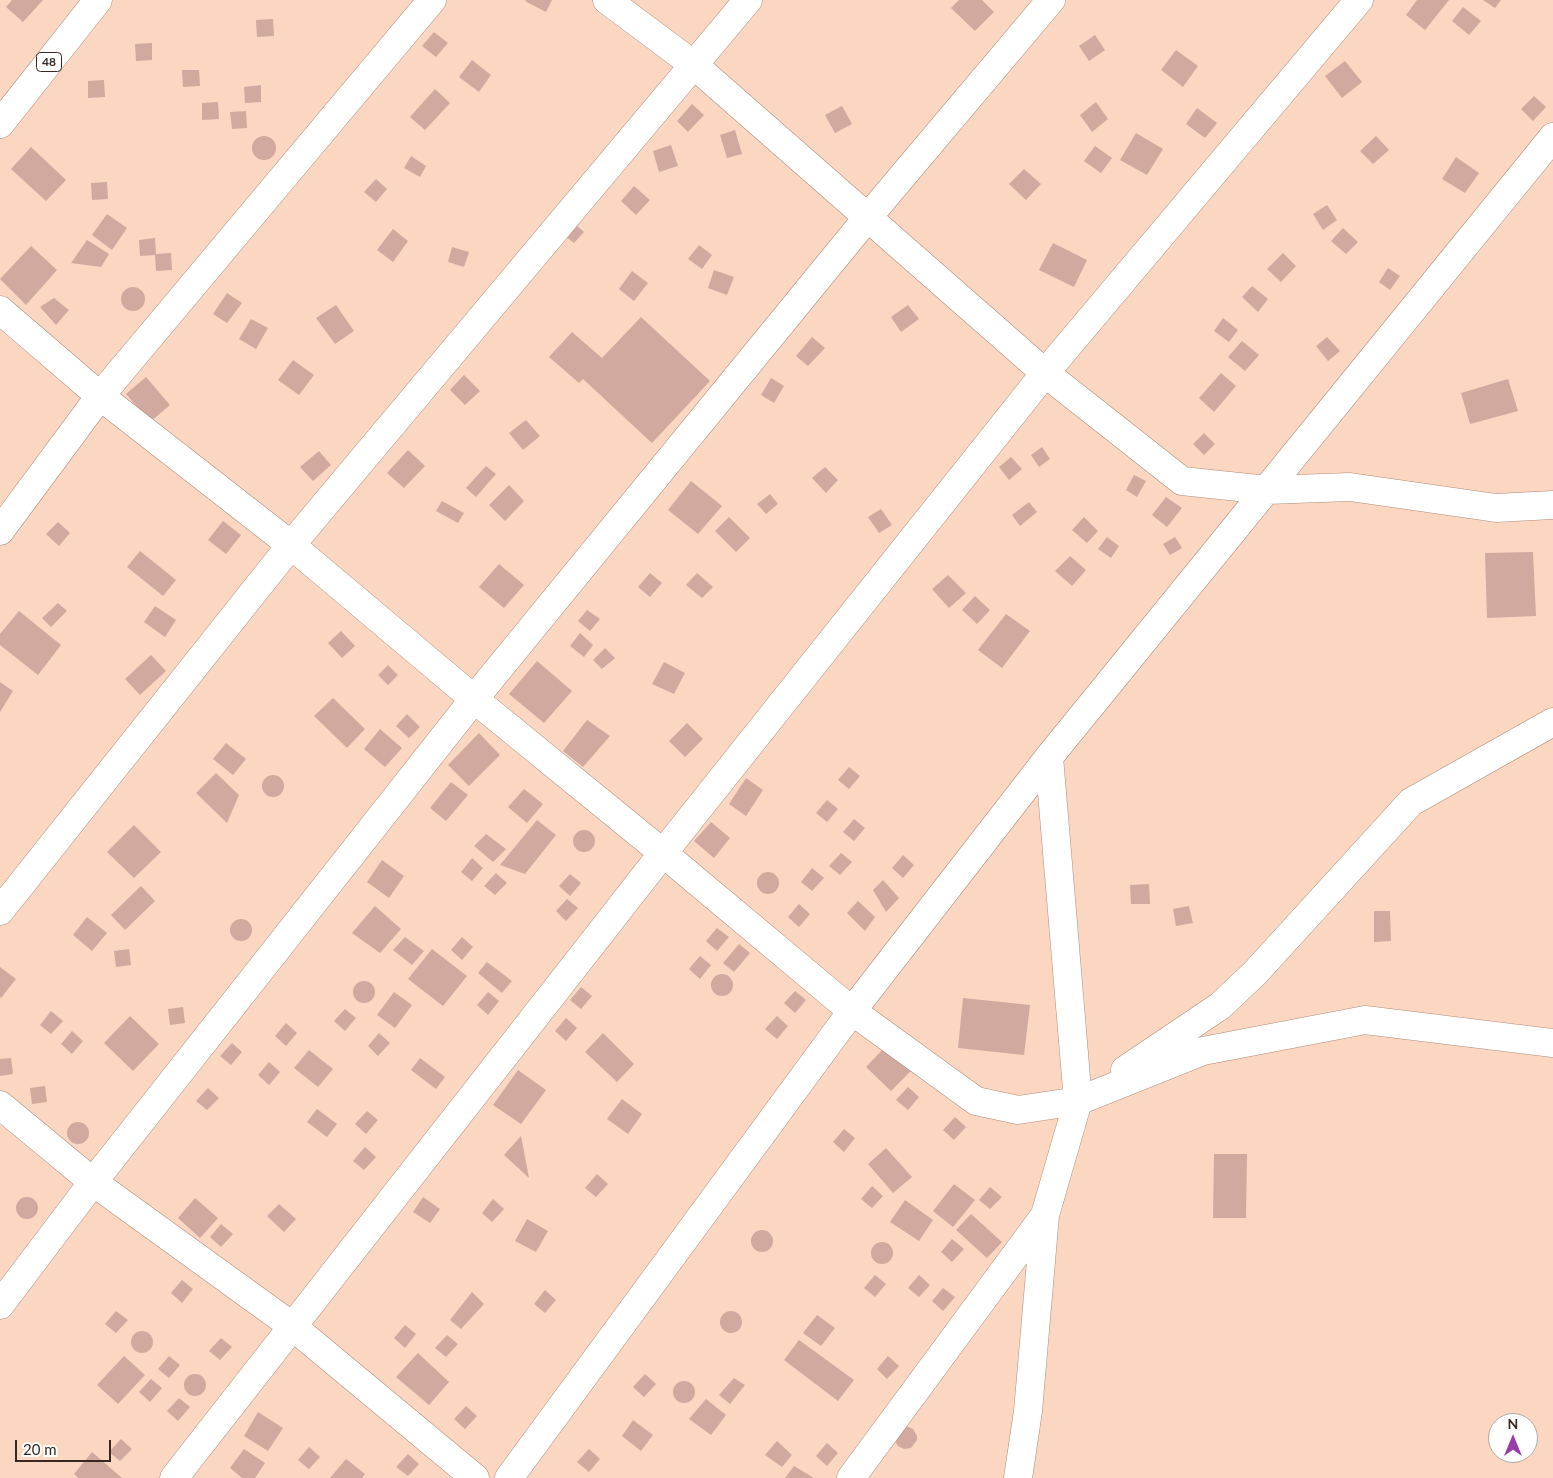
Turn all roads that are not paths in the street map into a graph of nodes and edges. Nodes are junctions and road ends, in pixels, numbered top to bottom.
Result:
1 (98, 0) edge
2 (432, 0) edge
3 (607, 0) edge
4 (748, 0) edge
5 (1052, 0) edge
6 (1359, 0) edge
7 (694, 65) junction
8 (9, 100) edge
9 (0, 124) edge
10 (1553, 137) edge
11 (868, 217) junction
12 (0, 310) edge
13 (1045, 373) junction
14 (100, 396) junction
15 (1267, 490) junction
16 (1553, 505) edge
17 (0, 531) edge
18 (291, 545) junction
19 (474, 699) junction
20 (1553, 722) edge
21 (1049, 757) junction
22 (663, 853) junction
23 (0, 911) edge
24 (852, 1011) junction
25 (1553, 1043) edge
26 (1078, 1101) junction
27 (0, 1105) edge
28 (93, 1182) junction
29 (1045, 1215) junction
30 (0, 1304) edge
31 (292, 1326) junction
32 (174, 1478) edge
33 (475, 1478) edge
34 (509, 1478) edge
35 (851, 1478) edge
36 (1018, 1478) edge

1 - 8 street, 48
2 - 14 street
3 - 7 street
4 - 7 street
5 - 11 street
6 - 13 street
7 - 11 street
7 - 18 street
8 - 9 street, 48
10 - 15 street
11 - 13 street
11 - 19 street
12 - 14 street
13 - 15 street
13 - 22 street
14 - 17 street
14 - 18 street
15 - 16 street
15 - 21 street
18 - 19 street
18 - 23 street
19 - 22 street
19 - 28 street
20 - 26 street
21 - 24 street
21 - 26 street
22 - 24 street
22 - 31 street
24 - 26 street
24 - 34 street
25 - 26 street
26 - 29 street
27 - 28 street
28 - 30 street
28 - 31 street
29 - 35 street
29 - 36 street
31 - 32 street
31 - 33 street

